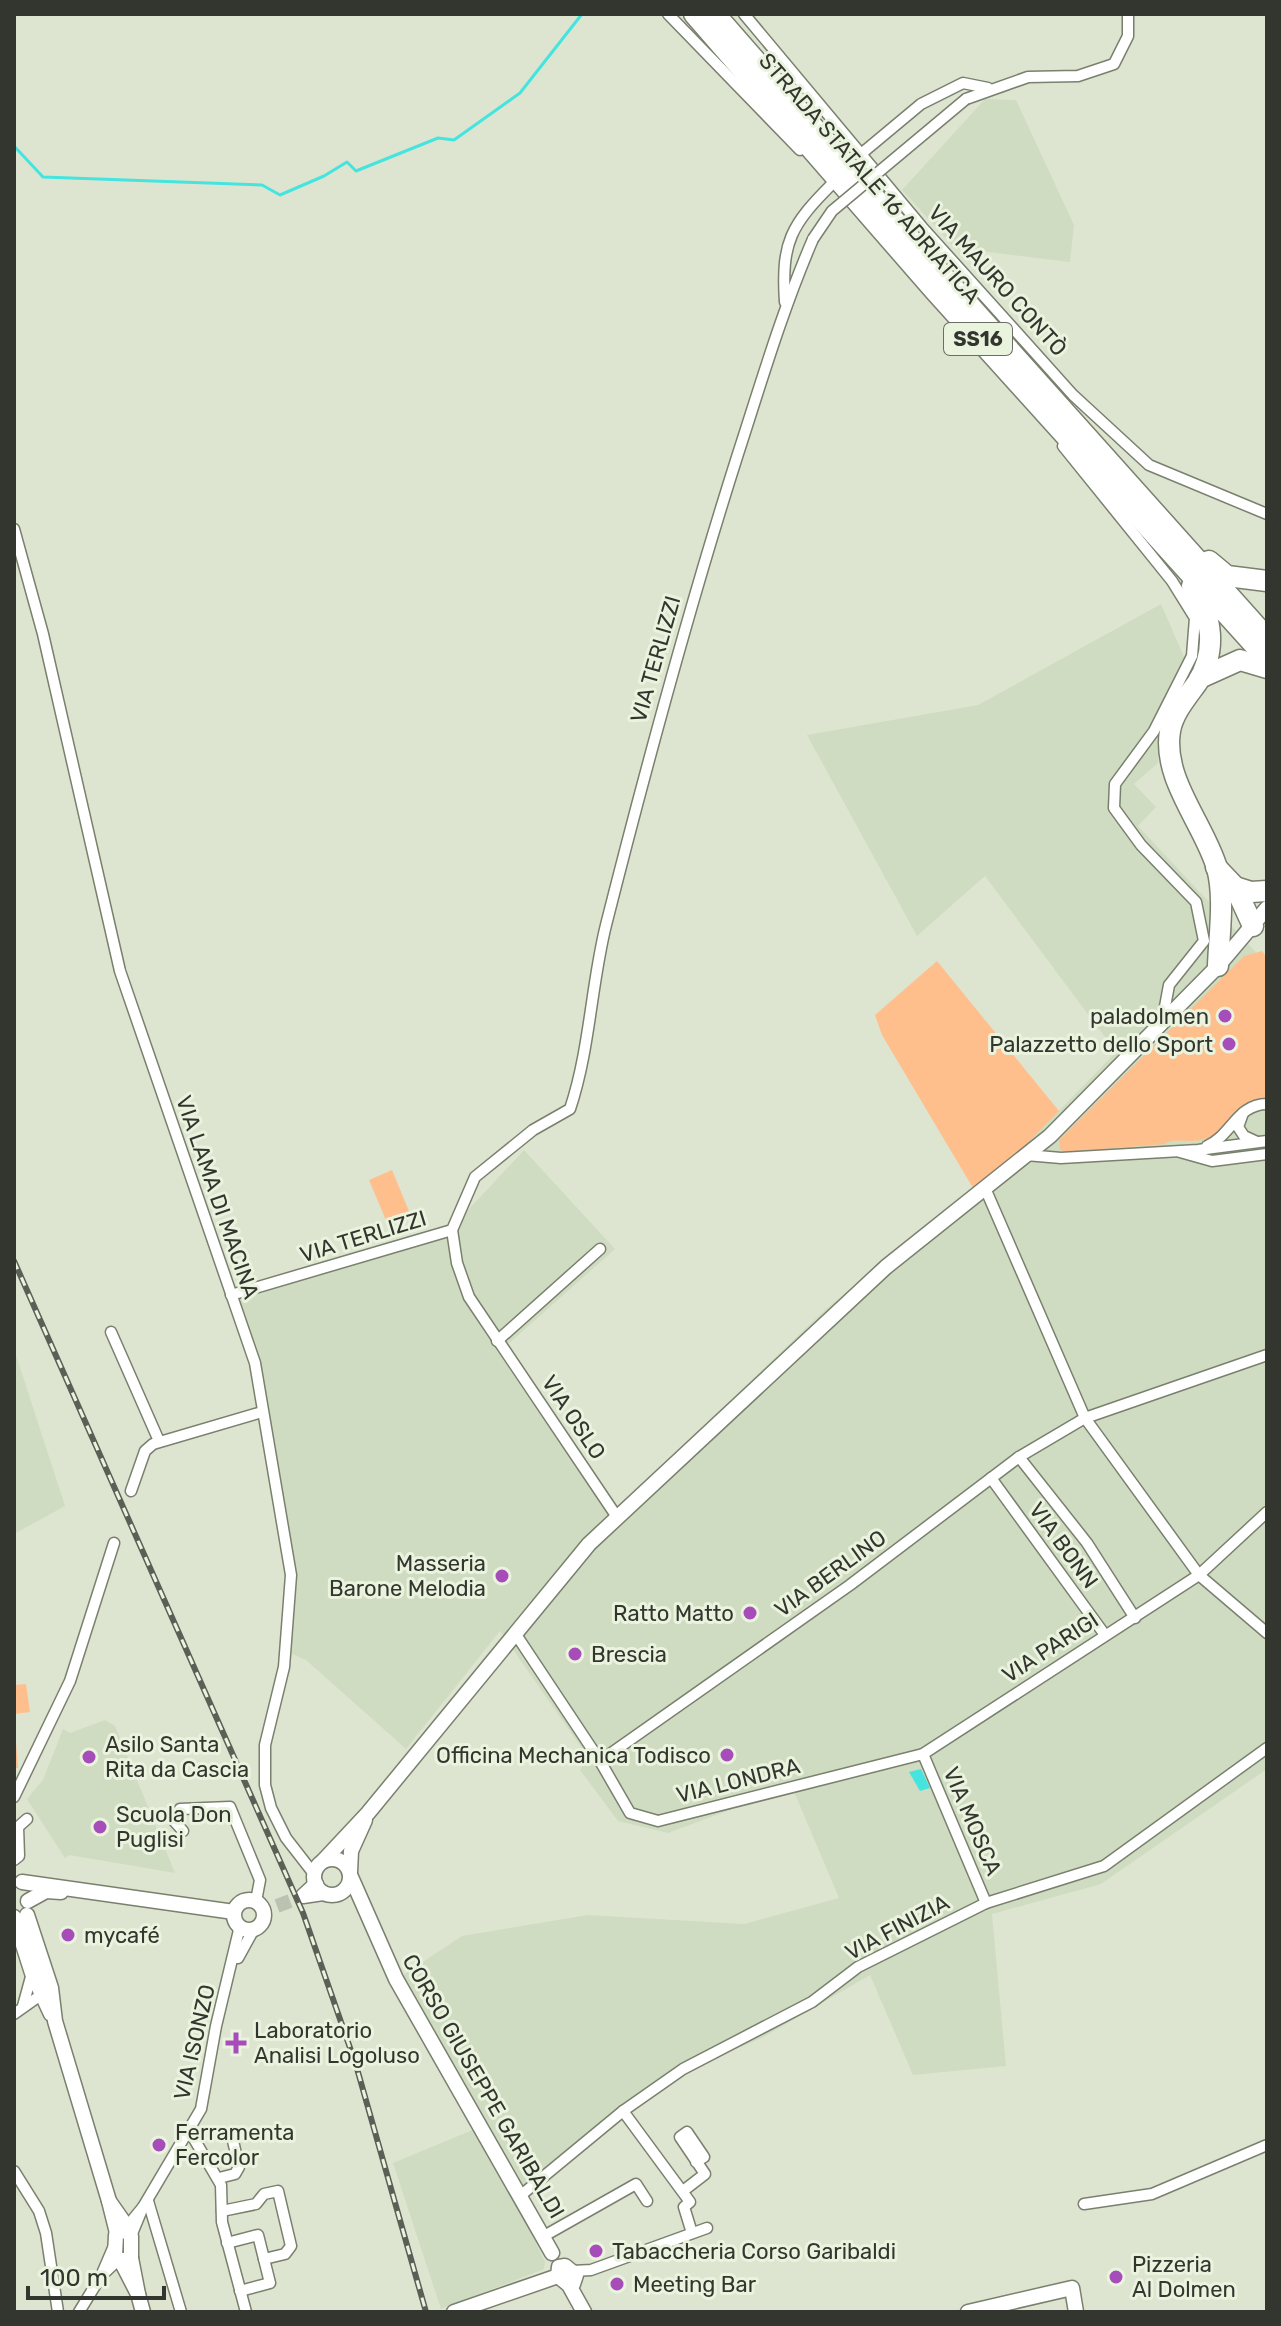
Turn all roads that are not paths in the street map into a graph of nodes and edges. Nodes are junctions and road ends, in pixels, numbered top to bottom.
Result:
1 (668, 14) edge
2 (694, 14) edge
3 (715, 14) edge
4 (744, 14) edge
5 (1128, 14) edge
6 (990, 88) junction
7 (861, 154) junction
8 (832, 184) junction
9 (785, 303) junction
10 (1128, 504) junction
11 (1267, 514) edge
12 (14, 529) edge
13 (1170, 529) junction
14 (1267, 581) edge
15 (1267, 638) edge
16 (1267, 659) edge
17 (1267, 668) edge
18 (1200, 678) junction
19 (1227, 891) junction
20 (1267, 891) edge
21 (1267, 908) edge
22 (1253, 926) junction
23 (1218, 966) junction
24 (1162, 1023) junction
25 (1267, 1104) edge
26 (1245, 1110) junction
27 (1263, 1142) edge
28 (1198, 1150) junction
29 (1179, 1151) junction
30 (1267, 1154) edge
31 (1025, 1155) junction
32 (985, 1188) junction
33 (452, 1230) junction
34 (600, 1249) dead end
35 (231, 1295) junction
36 (111, 1332) dead end
37 (497, 1341) junction
38 (1267, 1355) edge
39 (262, 1412) junction
40 (1085, 1418) junction
41 (159, 1441) junction
42 (1019, 1457) junction
43 (991, 1478) junction
44 (131, 1491) dead end
45 (1267, 1512) edge
46 (617, 1517) junction
47 (114, 1543) dead end
48 (1199, 1575) junction
49 (1135, 1618) junction
50 (515, 1633) junction
51 (1267, 1633) edge
52 (1105, 1635) junction
53 (1267, 1748) edge
54 (923, 1754) junction
55 (600, 1761) junction
56 (14, 1797) edge
57 (368, 1813) junction
58 (27, 1819) dead end
59 (183, 1831) dead end
60 (14, 1860) edge
61 (350, 1875) junction
62 (16, 1879) edge
63 (322, 1881) junction
64 (986, 1903) junction
65 (21, 1913) edge
66 (249, 1916) junction
67 (377, 1941) junction
68 (32, 1973) junction
69 (46, 1992) junction
70 (18, 2011) edge
71 (623, 2111) junction
72 (190, 2132) junction
73 (231, 2132) dead end
74 (1267, 2145) edge
75 (696, 2162) dead end
76 (14, 2171) edge
77 (219, 2178) junction
78 (683, 2191) junction
79 (520, 2196) junction
80 (647, 2201) dead end
81 (145, 2204) junction
82 (1084, 2204) dead end
83 (222, 2211) junction
84 (707, 2228) dead end
85 (692, 2233) junction
86 (123, 2234) junction
87 (544, 2236) junction
88 (227, 2243) junction
89 (264, 2259) junction
90 (123, 2260) junction
91 (566, 2275) junction
92 (101, 2276) junction
93 (240, 2291) junction
94 (58, 2312) edge
95 (79, 2312) edge
96 (143, 2312) edge
97 (181, 2312) edge
98 (246, 2312) edge
99 (454, 2312) edge
100 (584, 2312) edge
101 (595, 2312) edge
102 (968, 2312) edge
103 (1076, 2312) edge

1 - 8 street
2 - 10 highway, STRADA STATALE 16 ADRIATICA / SS16
3 - 13 highway, STRADA STATALE 16 ADRIATICA / SS16
4 - 7 street, VIA MAURO CONTÒ
5 - 6 street, VIA TERLIZZI
6 - 7 street
6 - 9 street, VIA TERLIZZI, bridge
7 - 11 street, VIA MAURO CONTÒ
8 - 9 street
8 - 24 street
9 - 33 street, VIA TERLIZZI
10 - 16 highway, STRADA STATALE 16 ADRIATICA / SS16
10 - 18 highway
12 - 35 street, VIA LAMA DI MACINA
13 - 14 highway
13 - 15 highway, STRADA STATALE 16 ADRIATICA / SS16
17 - 18 highway
18 - 19 highway
19 - 20 highway
19 - 22 highway
19 - 23 highway
21 - 22 street
22 - 23 street
23 - 24 street
24 - 31 street
25 - 26 street
26 - 27 street
26 - 28 street
27 - 28 street
28 - 29 street
29 - 30 street
29 - 31 street
31 - 32 street
32 - 40 street
32 - 46 street
33 - 35 street, VIA TERLIZZI
33 - 37 street, VIA OSLO
34 - 37 street
35 - 39 street, VIA LAMA DI MACINA
36 - 41 street
37 - 46 street, VIA OSLO
38 - 40 street, VIA BERLINO
39 - 41 street
39 - 63 street, VIA LAMA DI MACINA
40 - 42 street, VIA BERLINO
40 - 48 street
41 - 44 street
42 - 43 street, VIA BERLINO
42 - 49 street
43 - 52 street, VIA BONN
43 - 55 street, VIA BERLINO
45 - 48 street, VIA PARIGI
46 - 50 street
47 - 56 street
48 - 49 street, VIA PARIGI
48 - 51 street
49 - 52 street, VIA PARIGI
50 - 55 street, VIA LONDRA
50 - 57 street
52 - 54 street, VIA PARIGI
53 - 64 street, VIA FINIZIA
54 - 55 street, VIA LONDRA
54 - 64 street, VIA MOSCA
57 - 61 street
57 - 63 street
58 - 60 street
59 - 66 street, VIA ISONZO
61 - 63 street
61 - 63 street
61 - 67 street, CORSO GIUSEPPE GARIBALDI
62 - 65 street
62 - 66 street
63 - 67 street, CORSO GIUSEPPE GARIBALDI
64 - 71 street, VIA FINIZIA
65 - 66 street
65 - 68 street
65 - 69 street
66 - 72 street, VIA ISONZO
67 - 79 street, CORSO GIUSEPPE GARIBALDI
68 - 69 street
68 - 70 street
69 - 70 street
69 - 86 street
71 - 78 street
71 - 79 street, VIA FINIZIA
72 - 77 street
72 - 81 street, VIA ISONZO
73 - 77 street
74 - 82 street
75 - 78 street
76 - 94 street
77 - 83 street
78 - 85 street
79 - 87 street, CORSO GIUSEPPE GARIBALDI
80 - 87 street
81 - 86 street, VIA ISONZO
81 - 97 street
83 - 88 street
83 - 89 street
84 - 85 street
85 - 91 street
86 - 90 street
86 - 92 street, VIA ISONZO
87 - 91 street, CORSO GIUSEPPE GARIBALDI
88 - 89 street
88 - 93 street
89 - 93 street
90 - 92 street, VIA ISONZO
90 - 96 street
91 - 99 street
91 - 100 street, CORSO GIUSEPPE GARIBALDI
91 - 101 street, CORSO GIUSEPPE GARIBALDI
92 - 95 street, VIA ISONZO
93 - 98 street
102 - 103 street

